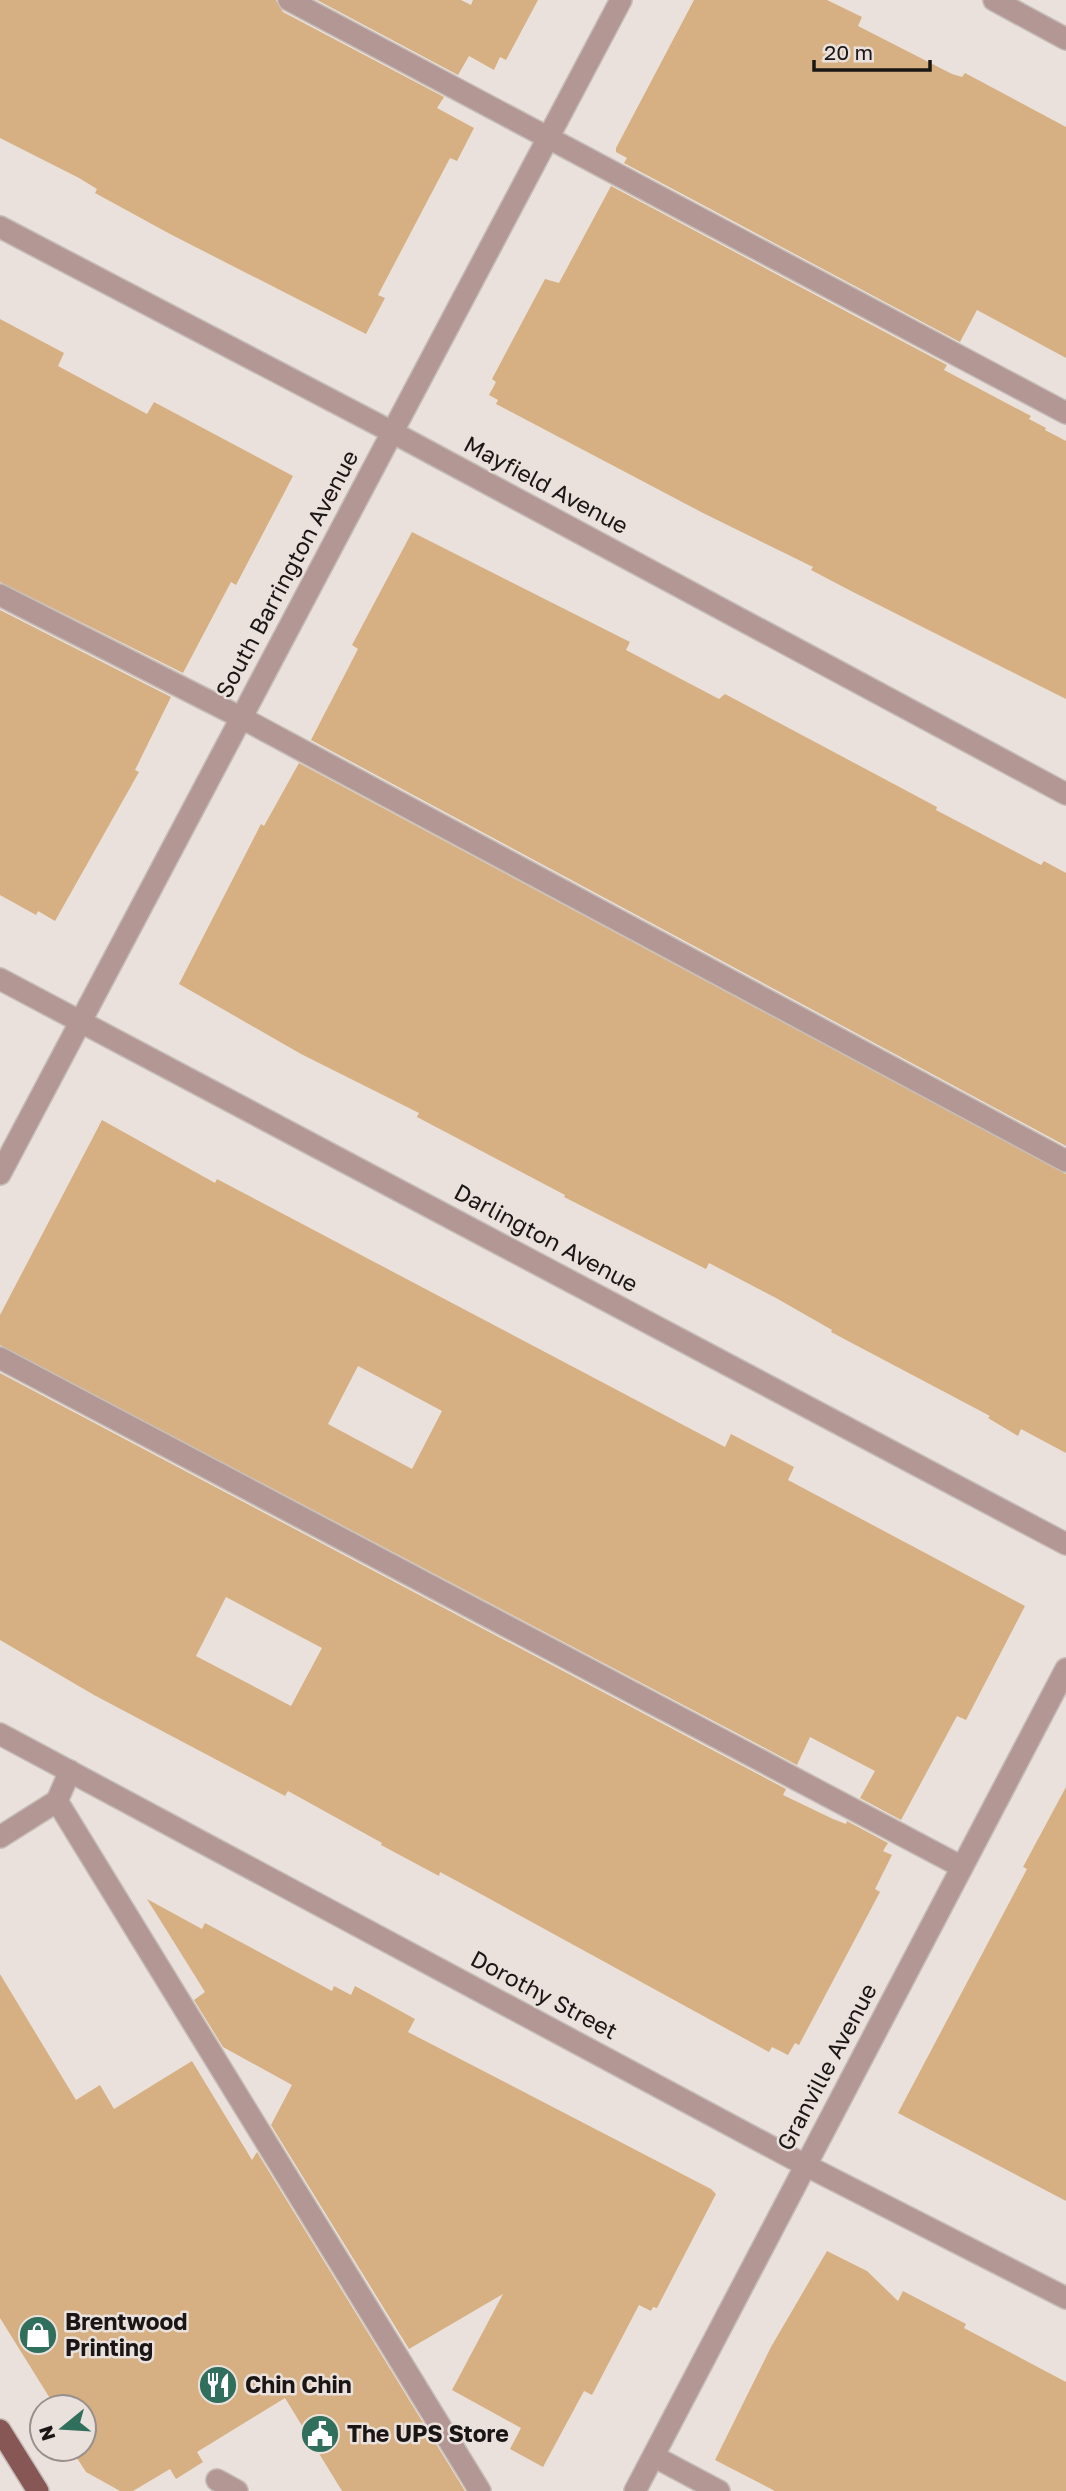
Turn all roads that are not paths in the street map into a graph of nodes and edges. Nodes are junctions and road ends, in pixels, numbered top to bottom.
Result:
1 (289, 0) edge
2 (621, 0) edge
3 (994, 0) edge
4 (1066, 39) edge
5 (550, 138) junction
6 (0, 227) edge
7 (1066, 413) edge
8 (392, 432) junction
9 (0, 595) edge
10 (240, 717) junction
11 (1066, 794) edge
12 (0, 979) edge
13 (81, 1020) junction
14 (1066, 1161) edge
15 (0, 1174) edge
16 (0, 1358) edge
17 (1066, 1544) edge
18 (1066, 1669) edge
19 (0, 1734) edge
20 (70, 1771) junction
21 (57, 1801) junction
22 (0, 1837) edge
23 (962, 1867) junction
24 (805, 2165) junction
25 (1066, 2298) edge
26 (0, 2430) edge
27 (655, 2457) junction
28 (217, 2480) dead end
29 (38, 2491) edge
30 (237, 2491) edge
31 (480, 2491) edge
32 (635, 2491) edge
33 (719, 2491) edge

1 - 5 street
2 - 5 street, South Barrington Avenue
3 - 4 street
5 - 7 street
5 - 8 street, South Barrington Avenue
6 - 8 street, Mayfield Avenue
8 - 10 street, South Barrington Avenue
8 - 11 street, Mayfield Avenue
9 - 10 street
10 - 13 street, South Barrington Avenue
10 - 14 street
12 - 13 street, Darlington Avenue
13 - 15 street, South Barrington Avenue
13 - 17 street, Darlington Avenue
16 - 23 street
18 - 23 street, Granville Avenue
19 - 20 street, Dorothy Street
20 - 21 street
20 - 24 street, Dorothy Street
21 - 22 street
21 - 31 street
23 - 24 street, Granville Avenue
24 - 25 street, Dorothy Street
24 - 27 street, Granville Avenue
26 - 29 main road
27 - 32 street, Granville Avenue
27 - 33 street
28 - 30 street

